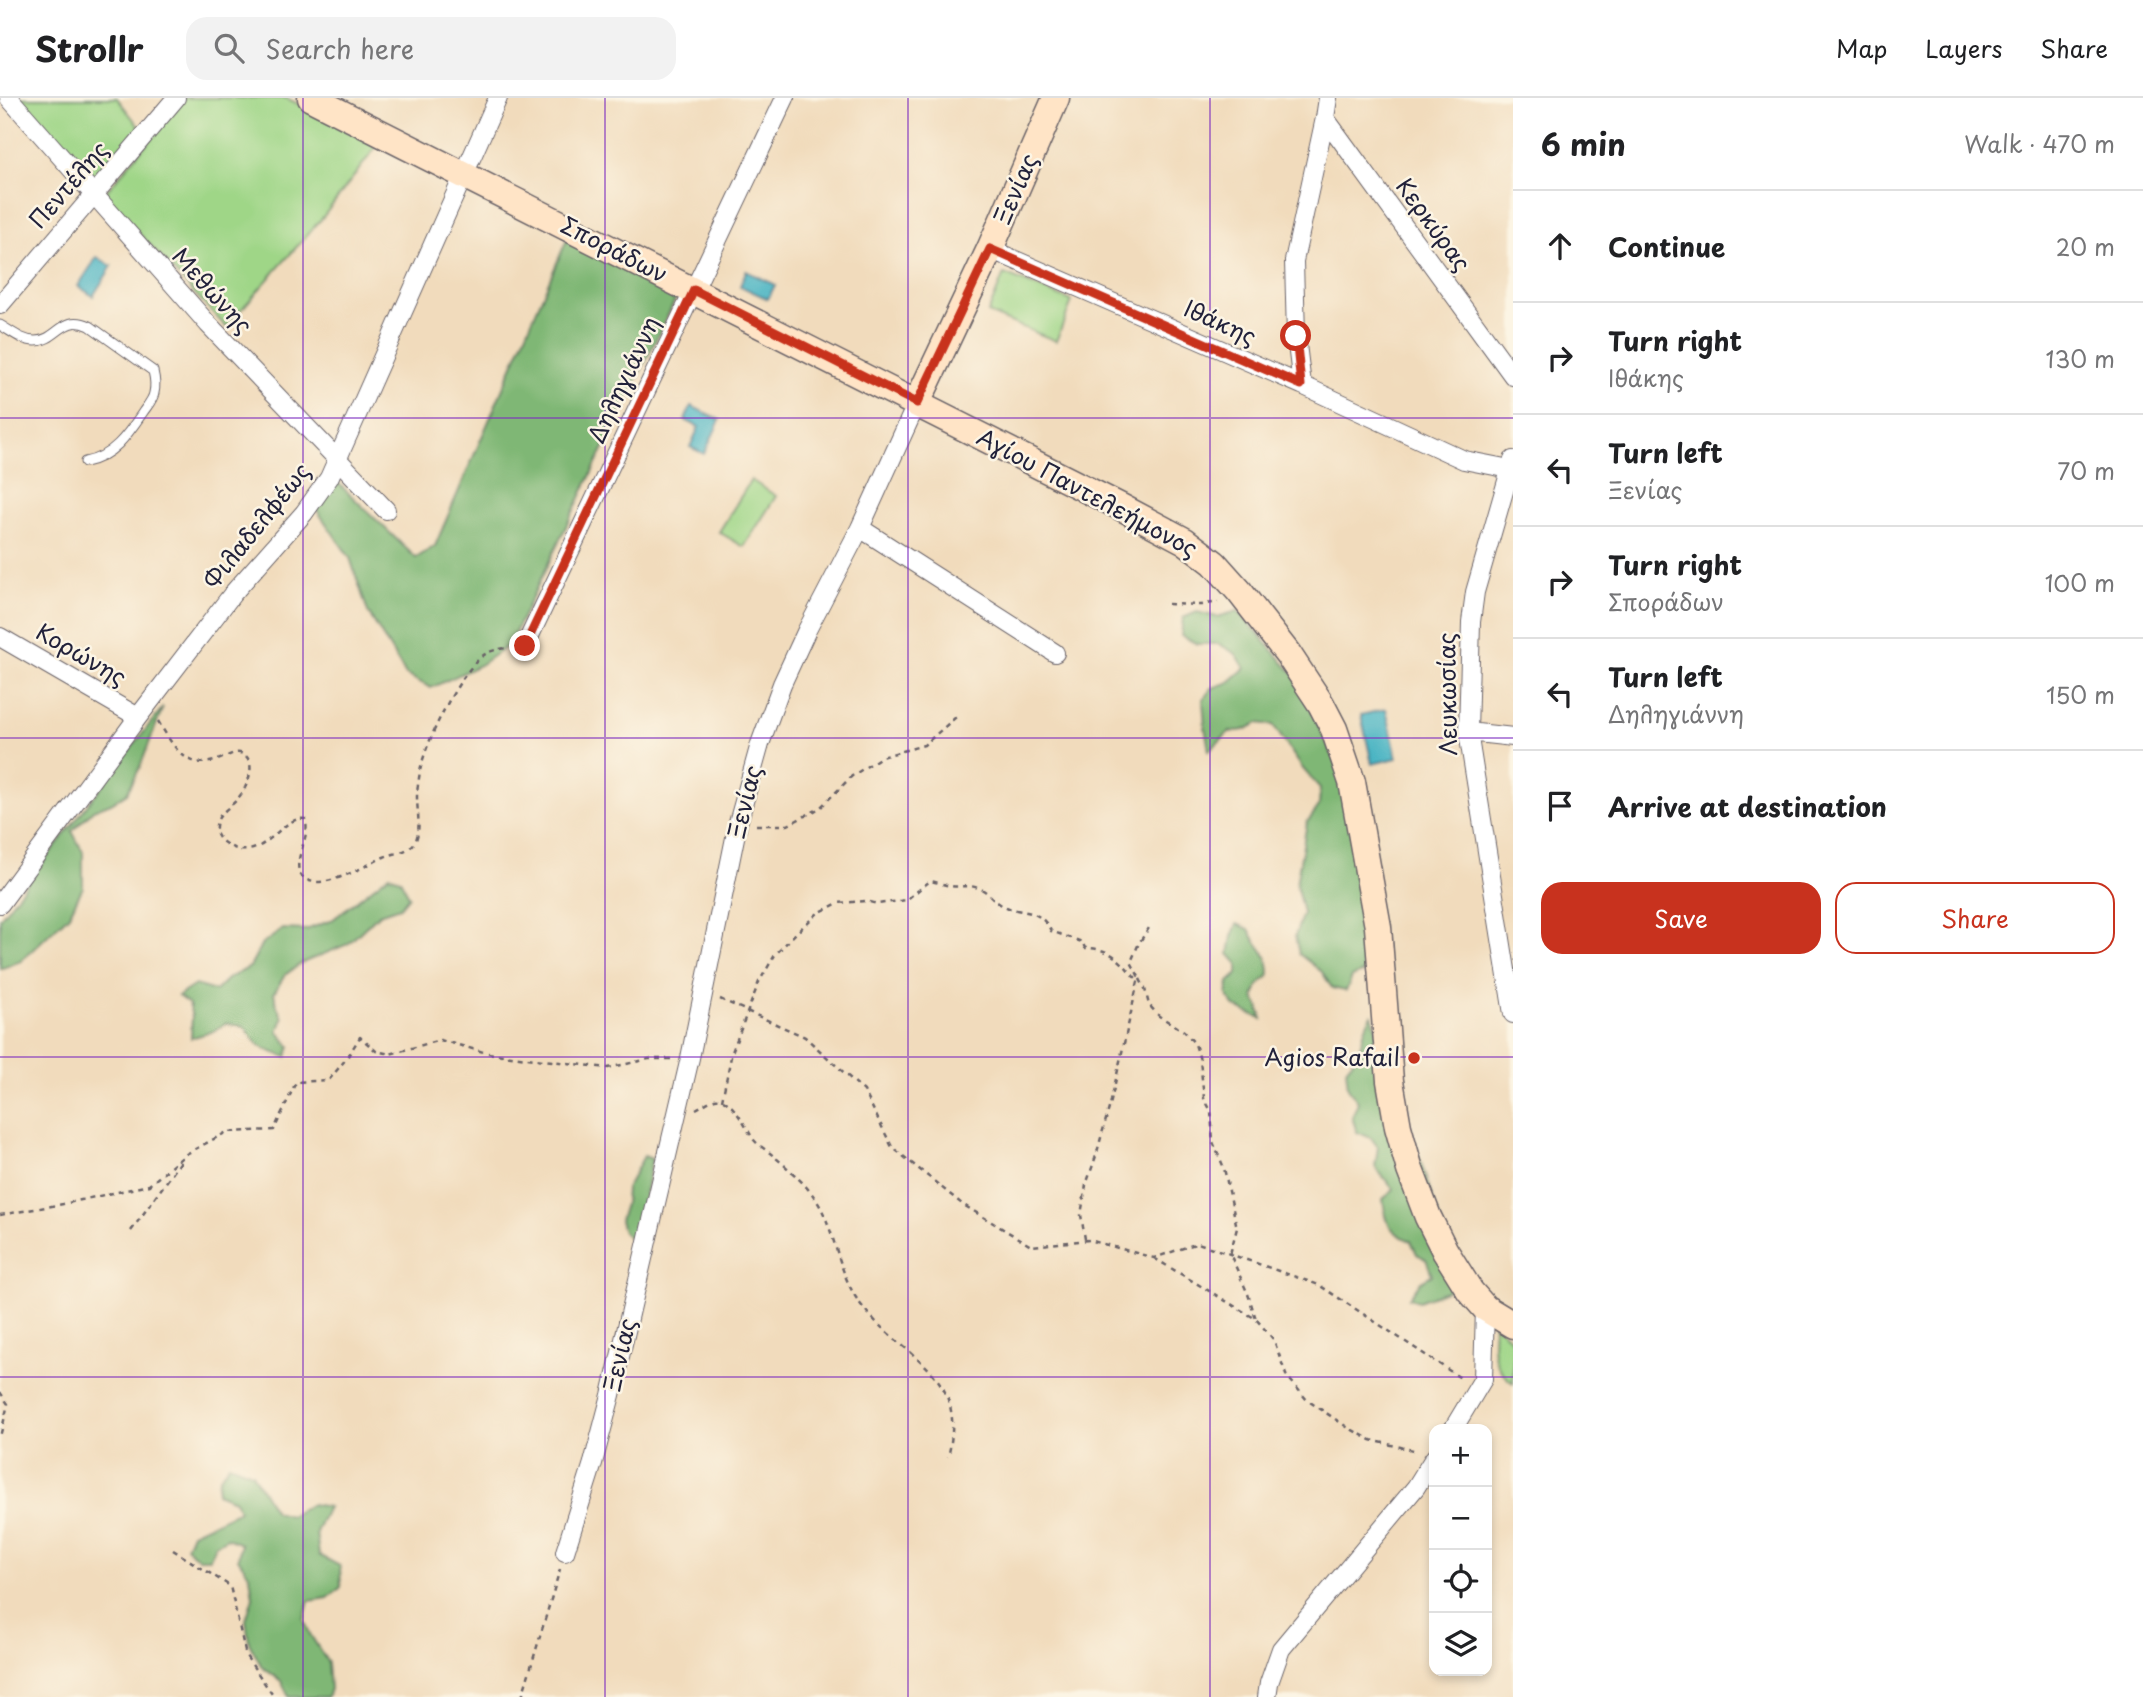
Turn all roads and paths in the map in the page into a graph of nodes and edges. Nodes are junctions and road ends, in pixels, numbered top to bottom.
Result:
1 (9, 98) edge
2 (176, 98) edge
3 (312, 98) edge
4 (498, 98) edge
5 (785, 98) edge
6 (1056, 98) edge
7 (1328, 98) edge
8 (1325, 118) junction
9 (462, 174) junction
10 (93, 194) junction
11 (990, 249) junction
12 (694, 290) junction
13 (0, 304) edge
14 (0, 325) edge
15 (1513, 376) edge
16 (1301, 385) junction
17 (917, 403) junction
18 (337, 460) junction
19 (85, 462) dead end
20 (1512, 464) edge
21 (386, 510) dead end
22 (860, 528) junction
23 (1239, 591) junction
24 (1168, 604) dead end
25 (0, 637) edge
26 (525, 646) joint
27 (1055, 653) dead end
28 (151, 700) junction
29 (138, 717) junction
30 (956, 717) dead end
31 (1468, 733) junction
32 (1513, 737) edge
33 (738, 823) junction
34 (0, 904) edge
35 (1151, 925) dead end
36 (1139, 977) junction
37 (704, 992) junction
38 (747, 1011) junction
39 (1513, 1014) edge
40 (690, 1058) junction
41 (722, 1100) junction
42 (676, 1114) junction
43 (186, 1154) junction
44 (0, 1214) edge
45 (131, 1231) dead end
46 (1085, 1240) junction
47 (1230, 1254) junction
48 (1154, 1258) junction
49 (1485, 1308) junction
50 (1256, 1319) junction
51 (1513, 1325) edge
52 (1478, 1389) junction
53 (0, 1392) edge
54 (1455, 1424) edge
55 (0, 1437) edge
56 (1428, 1455) edge
57 (948, 1457) dead end
58 (173, 1550) dead end
59 (565, 1552) joint
60 (274, 1697) edge
61 (522, 1697) edge
62 (1266, 1697) edge

1 - 10 street, Μεθώνης
2 - 10 street, Πεντέλης
3 - 9 street, Σποράδων
4 - 9 street, Φιλαδελφέως
5 - 12 street, Δηληγιάννη
6 - 11 street, Ξενίας
7 - 8 street
8 - 15 street, Κερκύρας
8 - 16 street
9 - 12 street, Σποράδων
9 - 18 street, Φιλαδελφέως
10 - 13 street, Πεντέλης
10 - 18 street, Μεθώνης
11 - 16 street, Ιθάκης
11 - 17 street, Ξενίας
12 - 17 street, Σποράδων
12 - 26 street, Δηληγιάννη
14 - 19 lane
16 - 20 street, Ιθάκης
17 - 22 street, Ξενίας
17 - 23 street, Αγίου Παντελεήμονος
18 - 21 street, Μεθώνης
18 - 28 street, Φιλαδελφέως
20 - 31 street, Λευκωσίας
22 - 27 street
22 - 33 street, Ξενίας
23 - 24 path
23 - 49 street, Αγίου Παντελεήμονος
25 - 29 street, Κορώνης
26 - 28 path
28 - 29 street, Φιλαδελφέως
29 - 34 street, Φιλαδελφέως
30 - 33 path
31 - 32 street
31 - 39 street, Λευκωσίας
33 - 37 street, Ξενίας
35 - 36 path
36 - 38 path
36 - 46 path
36 - 47 path
37 - 38 path
37 - 40 street, Ξενίας
38 - 41 path
38 - 46 path
40 - 42 street, Ξενίας
40 - 43 path
41 - 42 path
41 - 57 path
42 - 59 street, Ξενίας
43 - 44 path
43 - 45 path
46 - 48 path
47 - 48 path
47 - 50 path
47 - 52 path
48 - 50 path
49 - 51 street, Αγίου Παντελεήμονος
49 - 52 street
50 - 56 path
52 - 54 street
53 - 55 path
56 - 62 street
58 - 60 path
59 - 61 path

